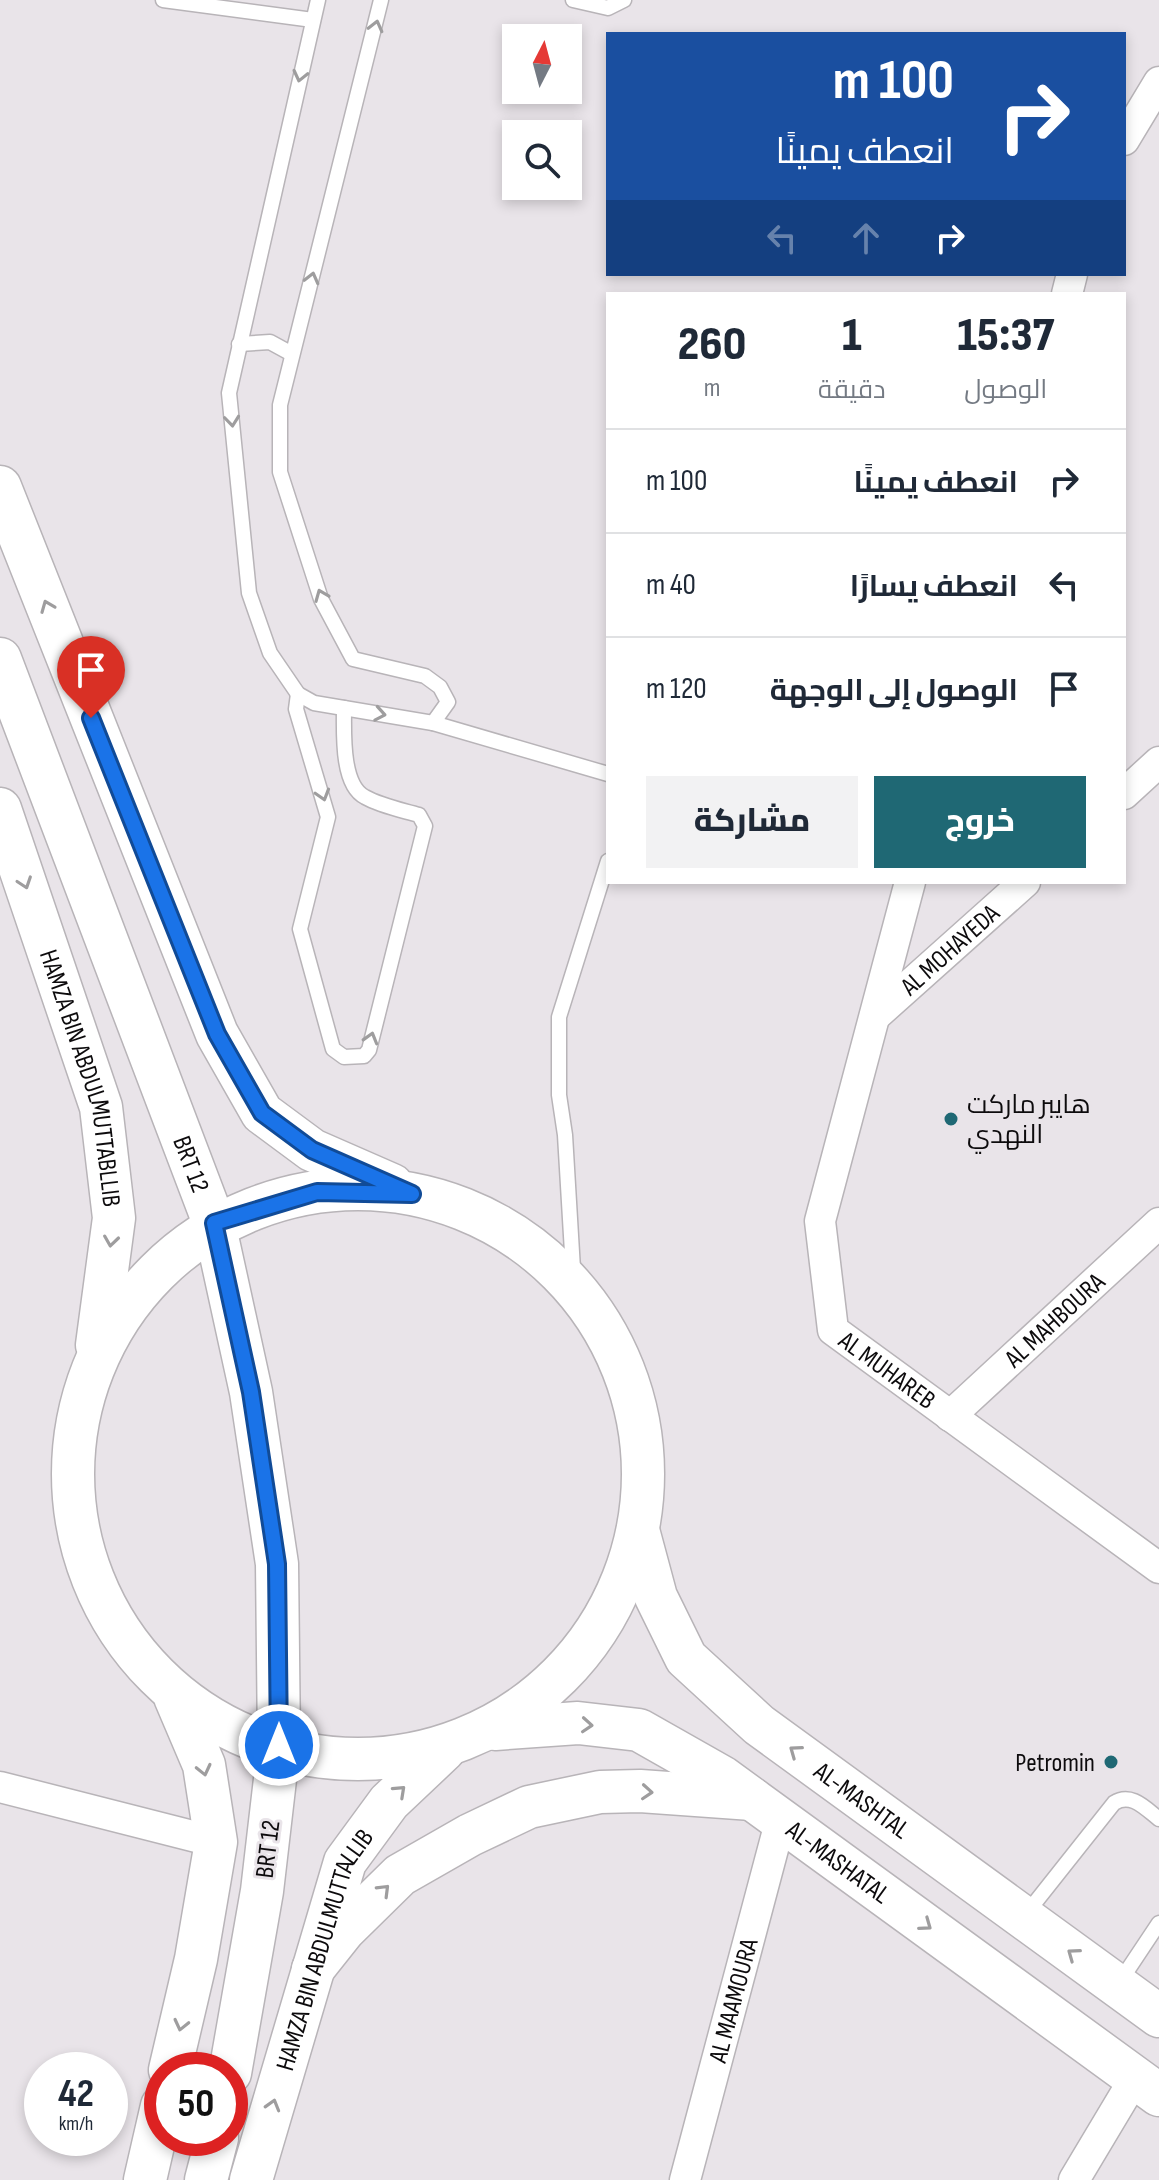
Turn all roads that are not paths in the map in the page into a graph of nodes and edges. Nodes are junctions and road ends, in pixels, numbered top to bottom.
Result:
1 (163, 0) edge
2 (318, 0) edge
3 (381, 0) edge
4 (573, 0) edge
5 (624, 0) edge
6 (313, 20) junction
7 (1159, 82) edge
8 (1126, 137) edge
9 (239, 344) junction
10 (292, 354) junction
11 (0, 487) edge
12 (0, 659) edge
13 (298, 694) junction
14 (344, 708) junction
15 (433, 723) junction
16 (1159, 762) edge
17 (606, 773) edge
18 (1126, 792) edge
19 (0, 809) edge
20 (606, 867) edge
21 (909, 884) edge
22 (1023, 884) edge
23 (875, 1016) junction
24 (412, 1194) junction
25 (214, 1223) junction
26 (1159, 1223) edge
27 (574, 1286) junction
28 (95, 1354) junction
29 (950, 1416) junction
30 (638, 1529) junction
31 (1159, 1568) edge
32 (175, 1697) junction
33 (481, 1730) junction
34 (279, 1745) junction
35 (444, 1750) junction
36 (0, 1787) edge
37 (767, 1809) junction
38 (1159, 1819) edge
39 (216, 1842) junction
40 (1023, 1917) junction
41 (1159, 1923) edge
42 (313, 1969) junction
43 (1117, 1986) junction
44 (1159, 2016) edge
45 (174, 2052) edge
46 (234, 2052) edge
47 (1147, 2087) edge
48 (151, 2156) edge
49 (212, 2156) edge
50 (145, 2180) edge
51 (206, 2180) edge
52 (251, 2180) edge
53 (685, 2180) edge
54 (1074, 2180) edge

1 - 6 lane
2 - 6 lane
10 -> 3 lane
4 - 5 lane
6 -> 9 lane
7 - 8 street
9 - 10 lane
9 -> 13 lane
15 -> 10 lane
24 -> 11 main road
12 - 25 main road, BRT 12
13 - 14 lane
13 -> 14 lane
14 -> 15 lane
15 - 17 lane
16 - 18 street
19 -> 28 main road, HAMZA BIN ABDULMUTTABLLIB
20 - 27 lane
21 - 23 street, AL MUHAREB
22 - 23 street, AL MOHAYEDA
23 - 29 street, AL MUHAREB
24 - 25 main road
24 - 27 main road
25 - 28 main road
25 - 34 main road, BRT 12
26 - 29 street, AL MAHBOURA
27 - 30 main road
28 - 32 main road
29 - 31 street, AL MUHAREB
30 - 33 main road
40 -> 30 main road, AL-MASHTAL
32 - 34 main road
32 -> 39 main road
33 - 35 main road
33 -> 37 main road, AL-MASHATAL
34 - 35 main road
34 - 46 main road, BRT 12
42 -> 35 main road, HAMZA BIN ABDULMUTTALLIB
36 - 39 street
42 -> 37 main road
37 -> 47 main road, AL-MASHATAL
37 - 53 street, AL MAAMOURA
38 - 40 lane
39 -> 45 main road
43 -> 40 main road, AL-MASHTAL
41 - 43 lane
52 -> 42 main road, HAMZA BIN ABDULMUTTALLIB
43 - 44 main road, AL-MASHTAL
47 - 54 street
48 - 50 main road
49 - 51 main road

